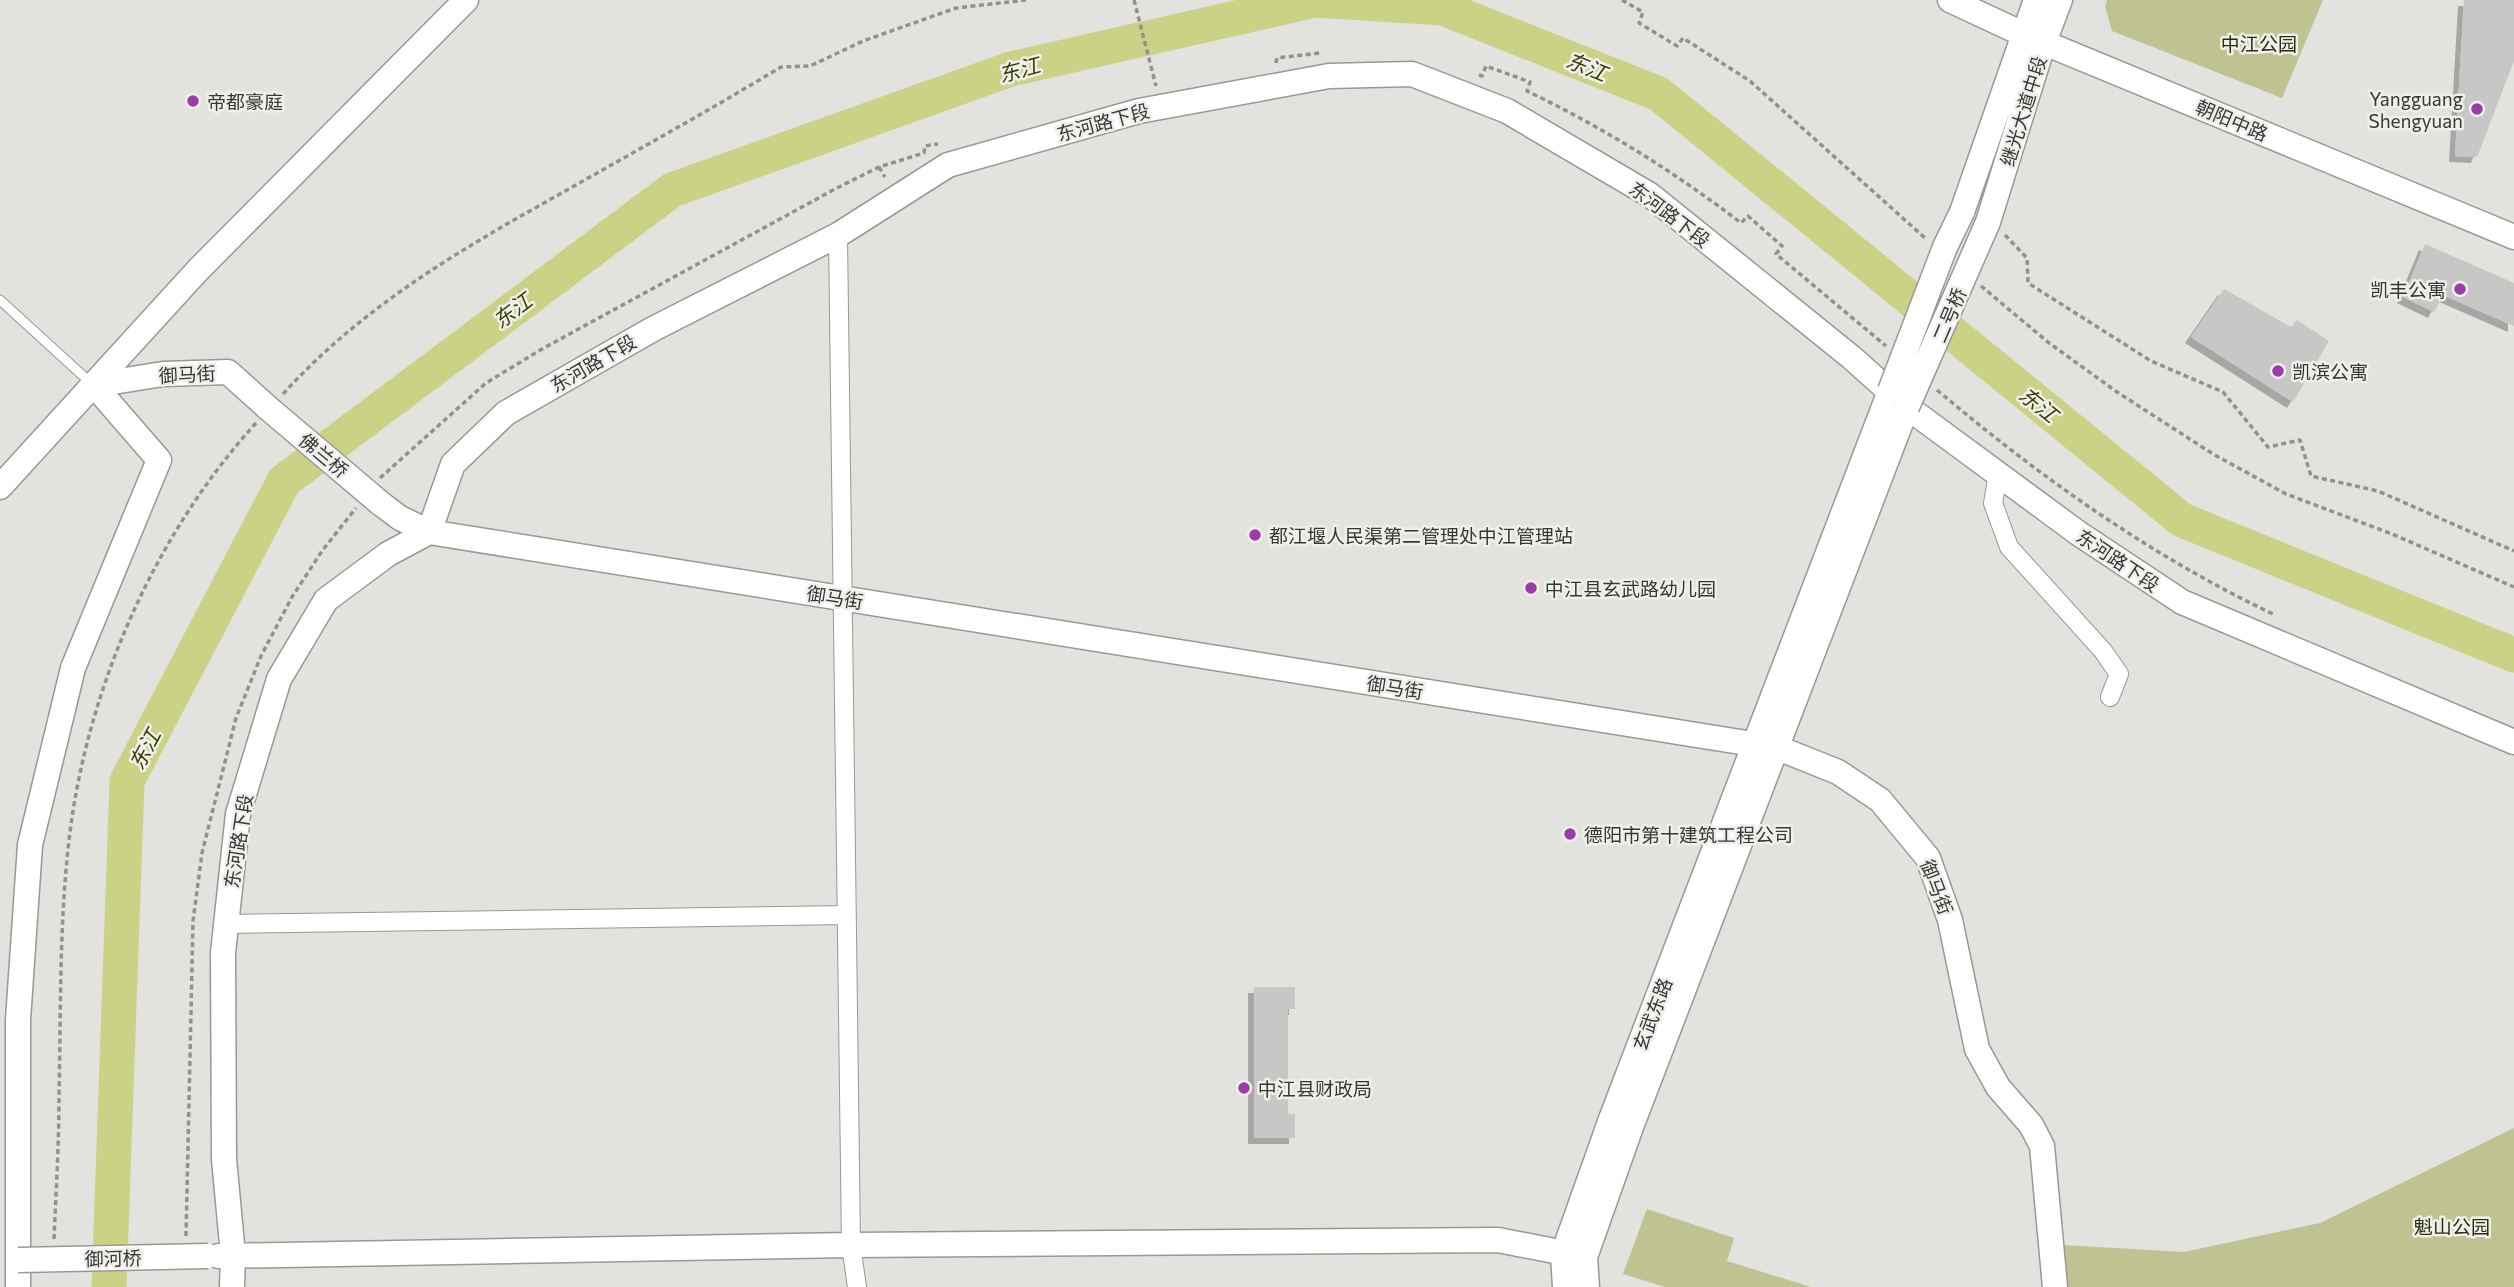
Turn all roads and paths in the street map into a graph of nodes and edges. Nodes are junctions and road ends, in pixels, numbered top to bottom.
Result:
1 (466, 0) edge
2 (1134, 0) edge
3 (1622, 0) edge
4 (1950, 0) edge
5 (2036, 0) edge
6 (2060, 0) edge
7 (2034, 38) junction
8 (1325, 62) dead end
9 (1275, 71) dead end
10 (1471, 73) dead end
11 (1158, 94) dead end
12 (939, 144) dead end
13 (879, 167) junction
14 (885, 177) dead end
15 (1962, 212) joint
16 (1989, 221) junction
17 (838, 235) junction
18 (2514, 237) edge
19 (1933, 245) dead end
20 (1975, 281) dead end
21 (0, 300) edge
22 (1891, 351) dead end
23 (94, 385) junction
24 (1932, 386) dead end
25 (1899, 399) junction
26 (268, 408) joint
27 (1998, 474) junction
28 (0, 487) edge
29 (372, 496) junction
30 (429, 532) junction
31 (2514, 551) edge
32 (2514, 587) edge
33 (842, 598) junction
34 (2285, 620) dead end
35 (2110, 697) dead end
36 (2514, 742) edge
37 (1767, 746) junction
38 (846, 915) junction
39 (226, 924) junction
40 (186, 1241) dead end
41 (851, 1245) junction
42 (233, 1255) junction
43 (1574, 1255) junction
44 (18, 1260) junction
45 (18, 1287) edge
46 (232, 1287) edge
47 (857, 1287) edge
48 (1565, 1287) edge
49 (1587, 1287) edge
50 (2055, 1287) edge

1 - 23 street
2 - 11 path
3 - 19 path
4 - 7 street, 朝阳中路
5 - 7 street, 继光大道中段
6 - 7 street, 继光大道中段
7 - 15 street, 继光大道中段
7 - 16 street, 继光大道中段
7 - 18 street, 朝阳中路
8 - 9 path
10 - 22 path
12 - 13 path
13 - 14 path
13 - 29 path
15 - 25 street, 二号桥, bridge
16 - 25 street, 二号桥, bridge
16 - 31 path
17 - 25 street, 东河路下段
17 - 30 street, 东河路下段
17 - 33 street
20 - 32 path
21 - 23 lane
23 - 26 street, 御马街
23 - 28 street
23 - 44 street
24 - 34 path
25 - 27 street, 东河路下段
25 - 37 street, 玄武东路
26 - 29 street, 佛兰桥, bridge
27 - 35 street
27 - 36 street, 东河路下段
29 - 30 street, 御马街
29 - 40 path
30 - 33 street, 御马街
30 - 39 street, 东河路下段
33 - 37 street, 御马街
33 - 38 street
37 - 43 street, 玄武东路
37 - 50 street, 御马街
38 - 39 street
38 - 41 street
39 - 42 street, 东河路下段
41 - 42 street, 御河桥
41 - 43 street, 御河桥
41 - 47 street
42 - 44 street, 御河桥, bridge
42 - 46 street, 东河路下段
43 - 48 street, 玄武东路
43 - 49 street, 玄武东路
44 - 45 street

